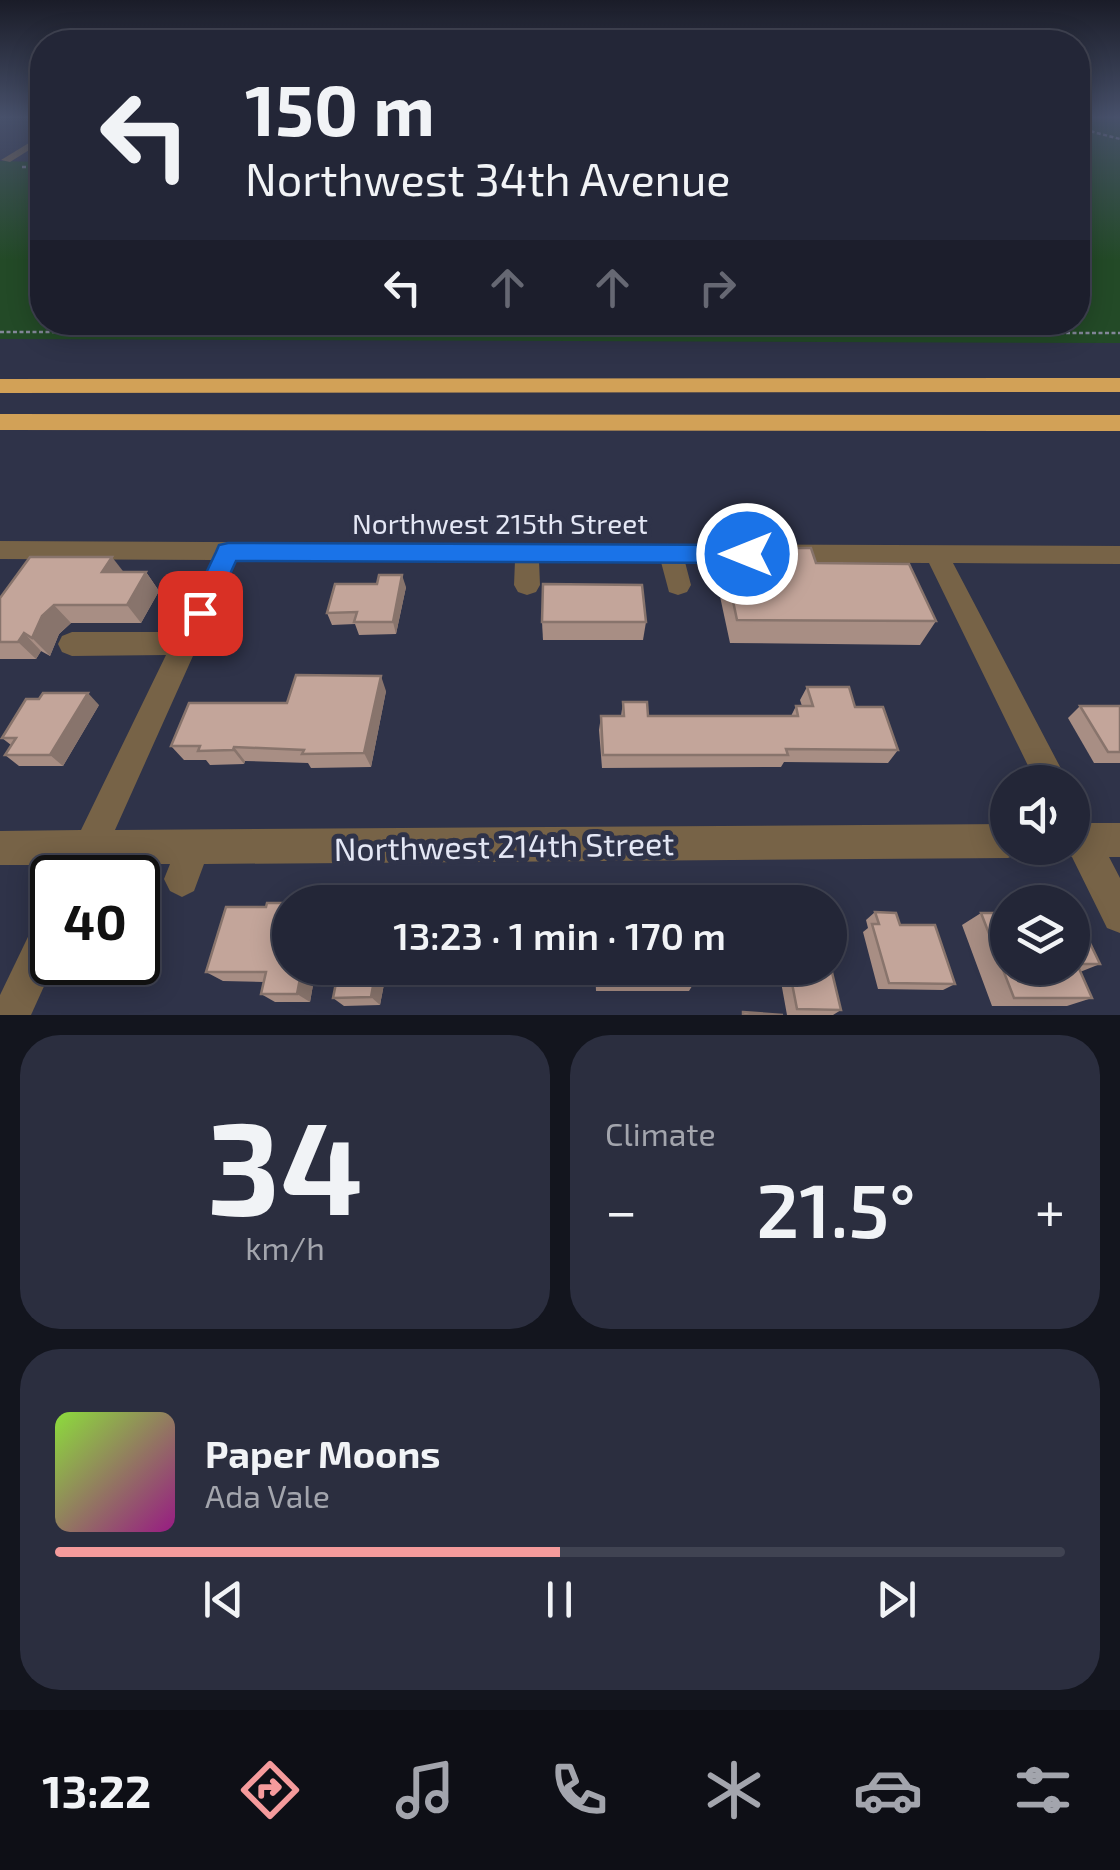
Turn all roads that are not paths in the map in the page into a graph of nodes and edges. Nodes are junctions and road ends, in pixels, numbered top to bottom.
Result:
1 (1120, 385) edge
2 (0, 386) edge
3 (0, 422) edge
4 (1120, 423) edge
5 (0, 550) edge
6 (228, 552) junction
7 (527, 553) junction
8 (671, 554) junction
9 (937, 554) junction
10 (1120, 555) edge
11 (527, 585) dead end
12 (678, 585) dead end
13 (186, 643) junction
14 (72, 644) dead end
15 (1043, 765) edge
16 (1090, 836) edge
17 (1120, 840) edge
18 (990, 841) edge
19 (0, 848) edge
20 (39, 855) edge
21 (87, 855) edge
22 (1090, 860) edge
23 (160, 864) edge
24 (1120, 916) edge
25 (30, 973) edge
26 (10, 1015) edge

1 - 2 highway
3 - 4 highway
5 - 6 street, Northwest 215th Street
6 - 7 street, Northwest 215th Street
6 - 13 street
7 - 8 street, Northwest 215th Street
7 - 11 street
8 - 9 street, Northwest 215th Street
8 - 12 street
9 - 10 street, Northwest 215th Street
9 - 15 street
13 - 14 street
13 - 21 street
16 - 17 street
18 - 23 street, Northwest 214th Street
19 - 20 street, Northwest 214th Street
22 - 24 street
25 - 26 street

